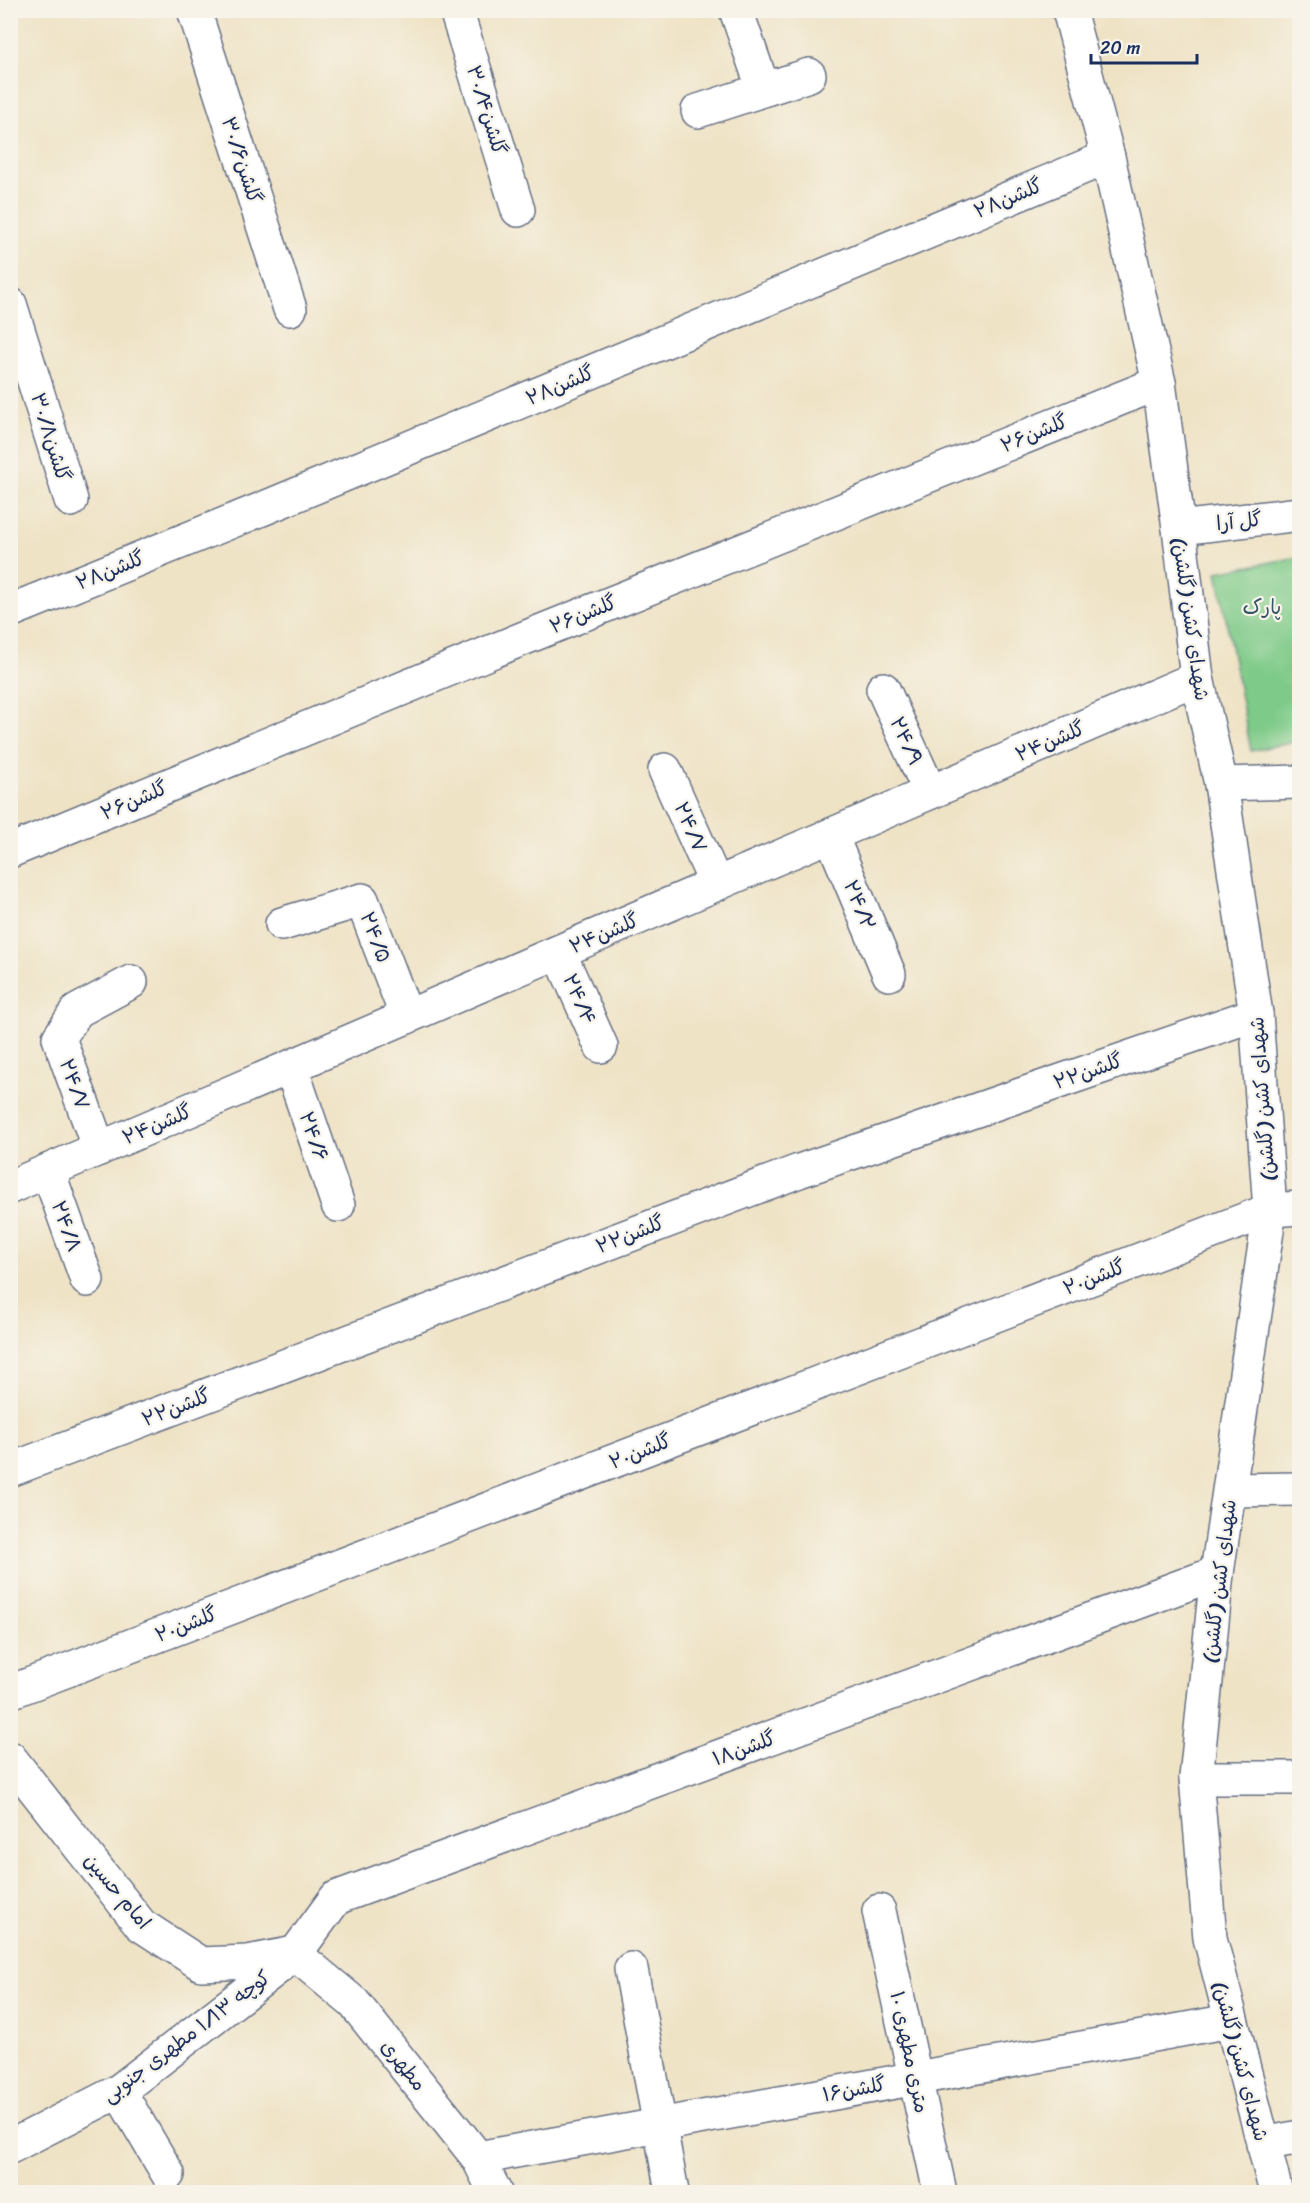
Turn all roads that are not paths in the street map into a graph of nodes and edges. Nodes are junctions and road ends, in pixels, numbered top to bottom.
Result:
1 (194, 10) edge
2 (456, 10) edge
3 (736, 10) edge
4 (1069, 10) edge
5 (809, 75) dead end
6 (763, 88) junction
7 (698, 111) dead end
8 (1108, 157) junction
9 (518, 210) dead end
10 (290, 309) dead end
11 (12, 317) edge
12 (1159, 383) junction
13 (71, 501) dead end
14 (1299, 514) edge
15 (1179, 528) junction
16 (10, 611) edge
17 (1197, 678) junction
18 (883, 689) dead end
19 (665, 770) dead end
20 (1299, 782) edge
21 (1221, 784) junction
22 (930, 792) junction
23 (831, 835) junction
24 (10, 851) edge
25 (716, 884) junction
26 (282, 924) dead end
27 (559, 952) junction
28 (889, 974) dead end
29 (131, 982) dead end
30 (1256, 1014) junction
31 (407, 1017) junction
32 (602, 1046) dead end
33 (291, 1067) junction
34 (99, 1149) junction
35 (48, 1171) junction
36 (10, 1187) edge
37 (338, 1205) dead end
38 (1285, 1209) edge
39 (87, 1280) dead end
40 (10, 1470) edge
41 (1299, 1489) edge
42 (1230, 1490) junction
43 (1217, 1573) junction
44 (10, 1692) edge
45 (10, 1758) edge
46 (1196, 1778) junction
47 (1299, 1778) edge
48 (879, 1911) dead end
49 (295, 1954) junction
50 (631, 1970) dead end
51 (1230, 2021) junction
52 (915, 2078) junction
53 (119, 2091) junction
54 (660, 2124) junction
55 (1299, 2137) edge
56 (12, 2143) edge
57 (1263, 2144) junction
58 (478, 2158) junction
59 (168, 2174) dead end
60 (495, 2193) edge
61 (672, 2193) edge
62 (940, 2193) edge
63 (1276, 2193) edge

1 - 10 street, گلشن۳۰/۶
2 - 9 street, گلشن۳۰/۴
3 - 6 street
4 - 8 street, شهدای کشن (گلشن)
5 - 6 street
6 - 7 street
8 - 12 street, شهدای کشن (گلشن)
8 - 16 street, گلشن۲۸
11 - 13 street, گلشن۳۰/۸
12 - 15 street, شهدای کشن (گلشن)
12 - 24 street, گلشن۲۶
14 - 15 street, گل آرا
15 - 17 street, شهدای کشن (گلشن)
17 - 21 street, شهدای کشن (گلشن)
17 - 22 street, گلشن۲۴
18 - 22 street, ۲۴/۹
19 - 25 street, ۲۴/۷
20 - 21 street
21 - 30 street, شهدای کشن (گلشن)
22 - 23 street, گلشن۲۴
23 - 25 street, گلشن۲۴
23 - 28 street, ۲۴/۲
25 - 27 street, گلشن۲۴
26 - 31 street, ۲۴/۵
27 - 31 street, گلشن۲۴
27 - 32 street, ۲۴/۴
29 - 34 street, ۲۴/۷
30 - 38 street, شهدای کشن (گلشن)
30 - 40 street, گلشن۲۲
31 - 33 street, گلشن۲۴
33 - 34 street, گلشن۲۴
33 - 37 street, ۲۴/۶
34 - 35 street, گلشن۲۴
35 - 36 street, گلشن۲۴
35 - 39 street, ۲۴/۸
38 - 42 street, شهدای کشن (گلشن)
38 - 44 street, گلشن۲۰
41 - 42 street
42 - 43 street, شهدای کشن (گلشن)
43 - 46 street, شهدای کشن (گلشن)
43 - 49 street, گلشن۱۸
45 - 49 street, امام حسین
46 - 47 street
46 - 51 street, شهدای کشن (گلشن)
48 - 52 street, ۱۰ متری مطهری
49 - 53 street, کوچه ۱/۱۳ مطهری جنوبی
49 - 58 street, مطهری
50 - 54 street
51 - 52 street, گلشن۱۶
51 - 57 street, شهدای کشن (گلشن)
52 - 54 street, گلشن۱۶
52 - 62 street, ۱۰ متری مطهری
53 - 56 street, کوچه ۱/۱۳ مطهری جنوبی
53 - 59 street
54 - 58 street, گلشن۱۶
54 - 61 street
55 - 57 street
57 - 63 street, شهدای کشن (گلشن)
58 - 60 street, مطهری

